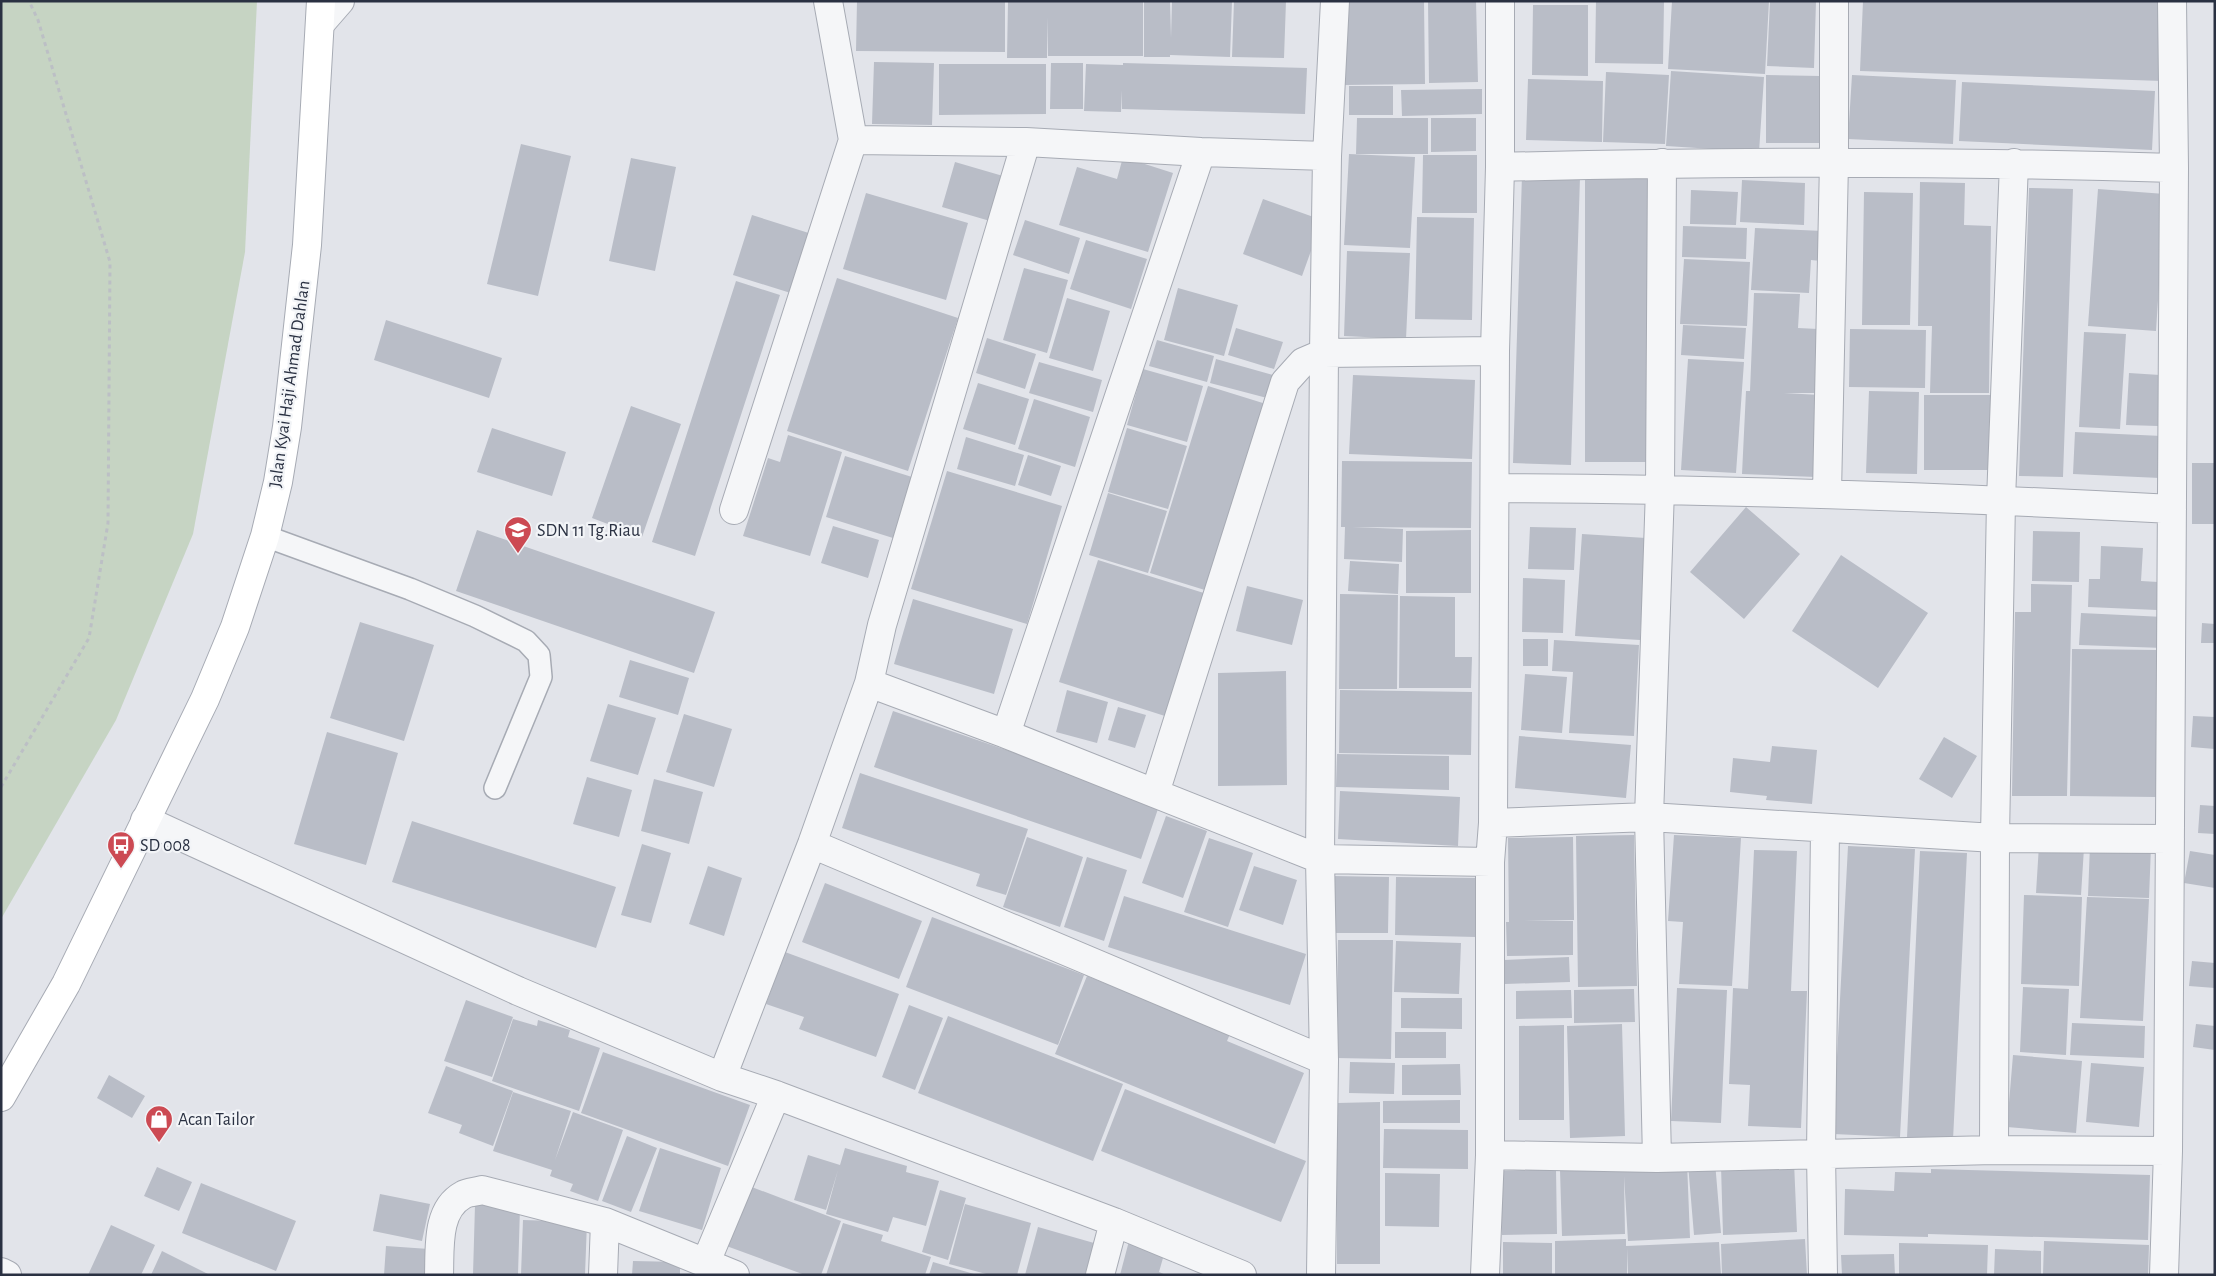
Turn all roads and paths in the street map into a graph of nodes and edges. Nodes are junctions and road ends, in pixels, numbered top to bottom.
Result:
1 (29, 1) edge
2 (340, 1) edge
3 (828, 1) edge
4 (1335, 1) edge
5 (1500, 1) edge
6 (1834, 1) edge
7 (2172, 1) edge
8 (321, 13) edge
9 (853, 140) junction
10 (1026, 142) junction
11 (1201, 152) junction
12 (1327, 156) junction
13 (1834, 162) junction
14 (1662, 163) junction
15 (2014, 163) junction
16 (1500, 166) junction
17 (2174, 168) junction
18 (1495, 351) junction
19 (1324, 353) junction
20 (1495, 488) junction
21 (1660, 489) junction
22 (1827, 493) junction
23 (2001, 500) junction
24 (2172, 509) junction
25 (734, 510) dead end
26 (264, 536) junction
27 (869, 683) junction
28 (1006, 734) junction
29 (1, 787) edge
30 (496, 788) dead end
31 (1155, 793) junction
32 (1649, 817) junction
33 (145, 820) junction
34 (1493, 822) junction
35 (1824, 830) junction
36 (1995, 838) junction
37 (2170, 839) junction
38 (812, 844) junction
39 (1320, 859) junction
40 (1490, 862) junction
41 (1324, 1060) junction
42 (722, 1077) junction
43 (776, 1095) junction
44 (1, 1097) edge
45 (1994, 1150) junction
46 (2168, 1151) junction
47 (1821, 1154) junction
48 (1490, 1155) junction
49 (1657, 1158) junction
50 (605, 1222) junction
51 (1114, 1222) junction
52 (706, 1262) junction
53 (1, 1272) edge
54 (7, 1275) edge
55 (439, 1275) edge
56 (603, 1275) edge
57 (734, 1275) edge
58 (1100, 1275) edge
59 (1242, 1275) edge
60 (1321, 1275) edge
61 (1485, 1275) edge
62 (1822, 1275) edge
63 (2164, 1275) edge

1 - 29 path
2 - 8 street
3 - 9 street
4 - 12 street
5 - 16 street
6 - 13 street
7 - 17 street
8 - 26 main road, Jalan Kyai Haji Ahmad Dahlan
9 - 10 street
9 - 25 street
10 - 11 street
10 - 27 street
11 - 12 street
11 - 28 street
12 - 19 street
13 - 14 street
13 - 15 street
13 - 22 street
14 - 16 street
14 - 21 street
15 - 17 street
15 - 23 street
16 - 18 street
17 - 24 street
18 - 19 street
18 - 20 street
19 - 31 street
19 - 39 street
20 - 21 street
20 - 34 street
21 - 22 street
21 - 32 street
22 - 23 street
23 - 24 street
23 - 36 street
24 - 37 street
26 - 30 lane
26 - 33 main road, Jalan Kyai Haji Ahmad Dahlan
27 - 28 street
27 - 38 street
28 - 31 street
31 - 39 street
32 - 34 street
32 - 35 street
32 - 49 street
33 - 42 street
33 - 44 main road, Jalan Kyai Haji Ahmad Dahlan
34 - 40 street
35 - 36 street
35 - 47 street
36 - 37 street
36 - 45 street
37 - 46 street
38 - 41 street
38 - 42 street
39 - 40 street
39 - 41 street
40 - 48 street
41 - 60 street
42 - 43 street
43 - 51 street
43 - 52 street
45 - 46 street
45 - 47 street
46 - 63 street
47 - 49 street
47 - 62 street
48 - 49 street
48 - 61 street
50 - 52 street
50 - 55 street
50 - 56 street
51 - 58 street
51 - 59 street
52 - 57 street
53 - 54 street

